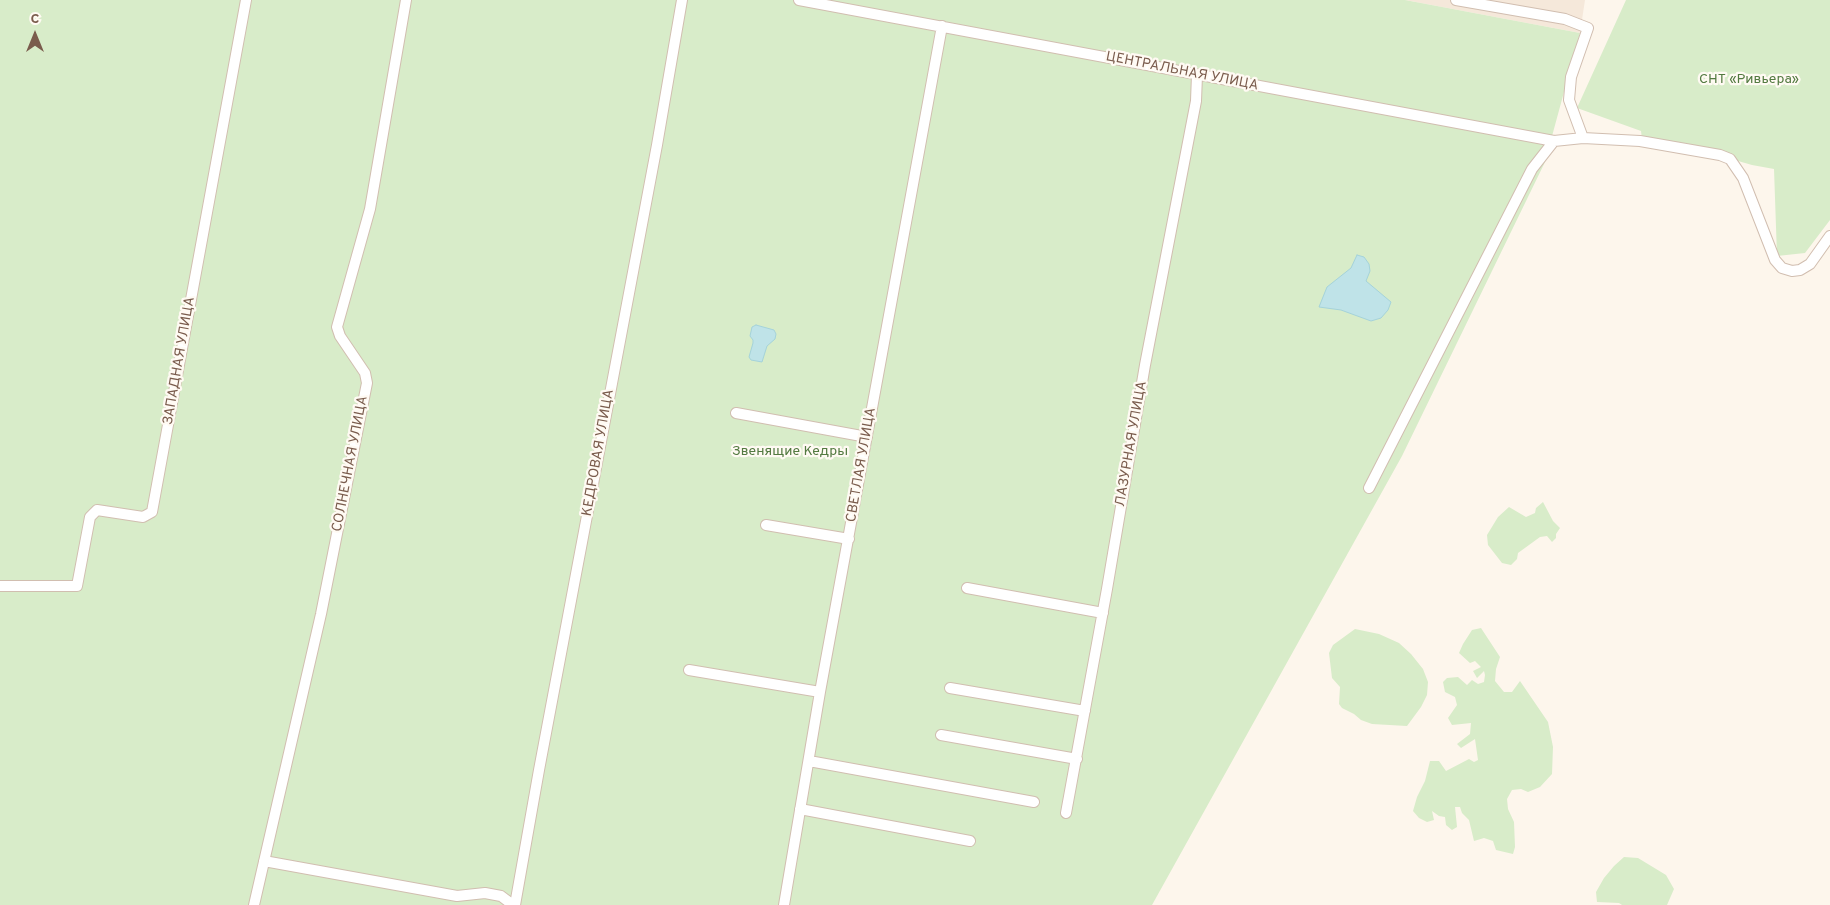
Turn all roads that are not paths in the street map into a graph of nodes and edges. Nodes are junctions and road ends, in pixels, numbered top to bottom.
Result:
1 (246, 0) edge
2 (406, 0) edge
3 (682, 0) edge
4 (799, 0) edge
5 (1456, 0) edge
6 (1485, 3) edge
7 (942, 26) junction
8 (1197, 75) junction
9 (1584, 138) junction
10 (1554, 141) junction
11 (1830, 236) edge
12 (736, 413) dead end
13 (867, 437) junction
14 (1369, 488) dead end
15 (766, 524) dead end
16 (848, 539) junction
17 (0, 586) edge
18 (967, 588) dead end
19 (1103, 613) junction
20 (689, 670) dead end
21 (950, 688) dead end
22 (820, 692) junction
23 (1085, 711) junction
24 (942, 735) dead end
25 (1077, 759) junction
26 (809, 761) junction
27 (1034, 802) dead end
28 (800, 809) junction
29 (1066, 813) dead end
30 (970, 841) dead end
31 (264, 861) junction
32 (254, 905) edge
33 (514, 905) edge
34 (784, 905) edge

1 - 17 street, ЗАПАДНАЯ УЛИЦА
2 - 31 street, СОЛНЕЧНАЯ УЛИЦА
3 - 33 street, КЕДРОВАЯ УЛИЦА
4 - 7 street, ЦЕНТРАЛЬНАЯ УЛИЦА
5 - 6 street
6 - 9 street
7 - 8 street, ЦЕНТРАЛЬНАЯ УЛИЦА
7 - 13 street, СВЕТЛАЯ УЛИЦА
8 - 10 street, ЦЕНТРАЛЬНАЯ УЛИЦА
8 - 19 street, ЛАЗУРНАЯ УЛИЦА
9 - 10 street, ЦЕНТРАЛЬНАЯ УЛИЦА
9 - 11 street, ЦЕНТРАЛЬНАЯ УЛИЦА
10 - 14 street
12 - 13 street
13 - 16 street, СВЕТЛАЯ УЛИЦА
15 - 16 street
16 - 22 street, СВЕТЛАЯ УЛИЦА
18 - 19 street
19 - 23 street, ЛАЗУРНАЯ УЛИЦА
20 - 22 street
21 - 23 street
22 - 26 street, СВЕТЛАЯ УЛИЦА
23 - 25 street, ЛАЗУРНАЯ УЛИЦА
24 - 25 street
25 - 29 street, ЛАЗУРНАЯ УЛИЦА
26 - 27 street
26 - 28 street, СВЕТЛАЯ УЛИЦА
28 - 30 street
28 - 34 street, СВЕТЛАЯ УЛИЦА
31 - 32 street, СОЛНЕЧНАЯ УЛИЦА
31 - 33 street

